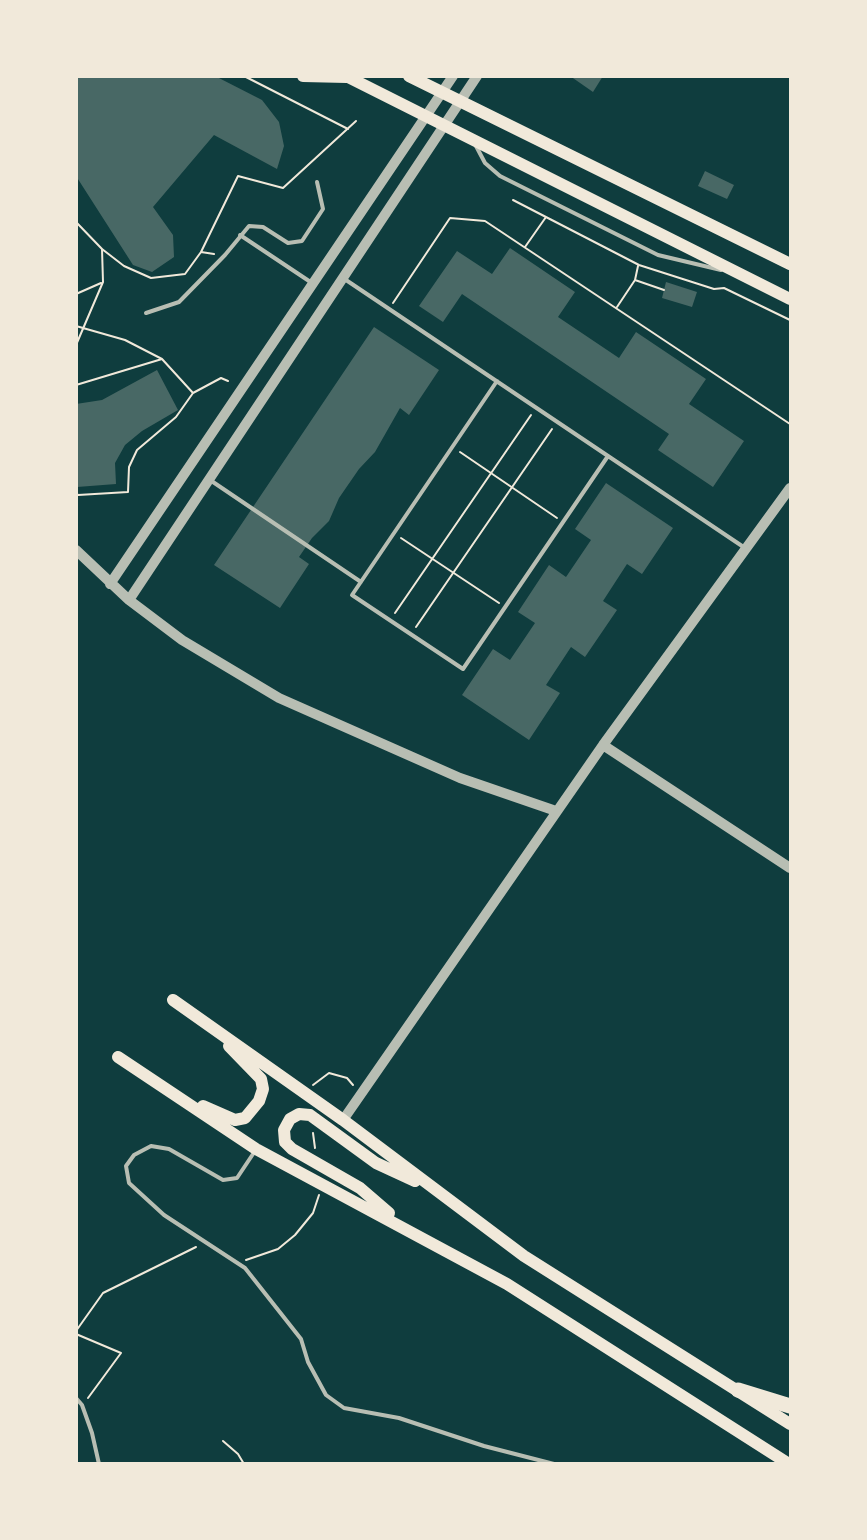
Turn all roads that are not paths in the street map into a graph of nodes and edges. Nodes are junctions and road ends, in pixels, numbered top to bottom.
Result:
1 (303, 76) edge
2 (409, 76) edge
3 (453, 76) edge
4 (477, 76) edge
5 (347, 77) edge
6 (442, 93) junction
7 (460, 102) junction
8 (427, 116) junction
9 (445, 125) junction
10 (471, 138) junction
11 (317, 182) dead end
12 (240, 235) junction
13 (790, 264) edge
14 (742, 275) junction
15 (343, 278) junction
16 (313, 284) junction
17 (790, 299) edge
18 (146, 313) dead end
19 (497, 381) junction
20 (608, 456) junction
21 (209, 479) junction
22 (790, 488) edge
23 (746, 548) junction
24 (76, 550) edge
25 (361, 582) junction
26 (110, 584) junction
27 (129, 600) junction
28 (603, 745) junction
29 (556, 811) junction
30 (790, 868) edge
31 (173, 1000) dead end
32 (212, 1028) junction
33 (118, 1057) dead end
34 (174, 1094) junction
35 (343, 1120) junction
36 (256, 1149) junction
37 (441, 1193) junction
38 (404, 1227) junction
39 (738, 1390) junction
40 (76, 1398) edge
41 (790, 1405) edge
42 (790, 1424) edge
43 (99, 1464) edge
44 (554, 1464) edge
45 (789, 1464) edge

1 - 5 main road
2 - 6 main road
3 - 6 street
4 - 7 street
5 - 8 main road
6 - 7 main road
6 - 8 street
7 - 9 street
7 - 13 main road
8 - 9 main road
8 - 16 street
9 - 10 main road
9 - 15 street
10 - 14 main road
10 - 14 lane
11 - 12 lane
12 - 16 lane
12 - 18 lane
14 - 17 main road
15 - 19 lane
15 - 21 street
16 - 26 street
19 - 20 lane
19 - 25 lane
20 - 23 lane
20 - 25 lane
21 - 25 lane
21 - 27 street
22 - 23 street
23 - 28 street
24 - 26 street
26 - 27 street
27 - 29 street
28 - 29 street
28 - 30 street
29 - 35 street
31 - 32 main road
32 - 34 main road
32 - 35 main road
33 - 34 main road
34 - 36 main road
35 - 37 main road
36 - 38 main road
36 - 44 lane
37 - 38 main road
37 - 39 main road
38 - 45 main road
39 - 41 highway
39 - 42 main road
40 - 43 lane

